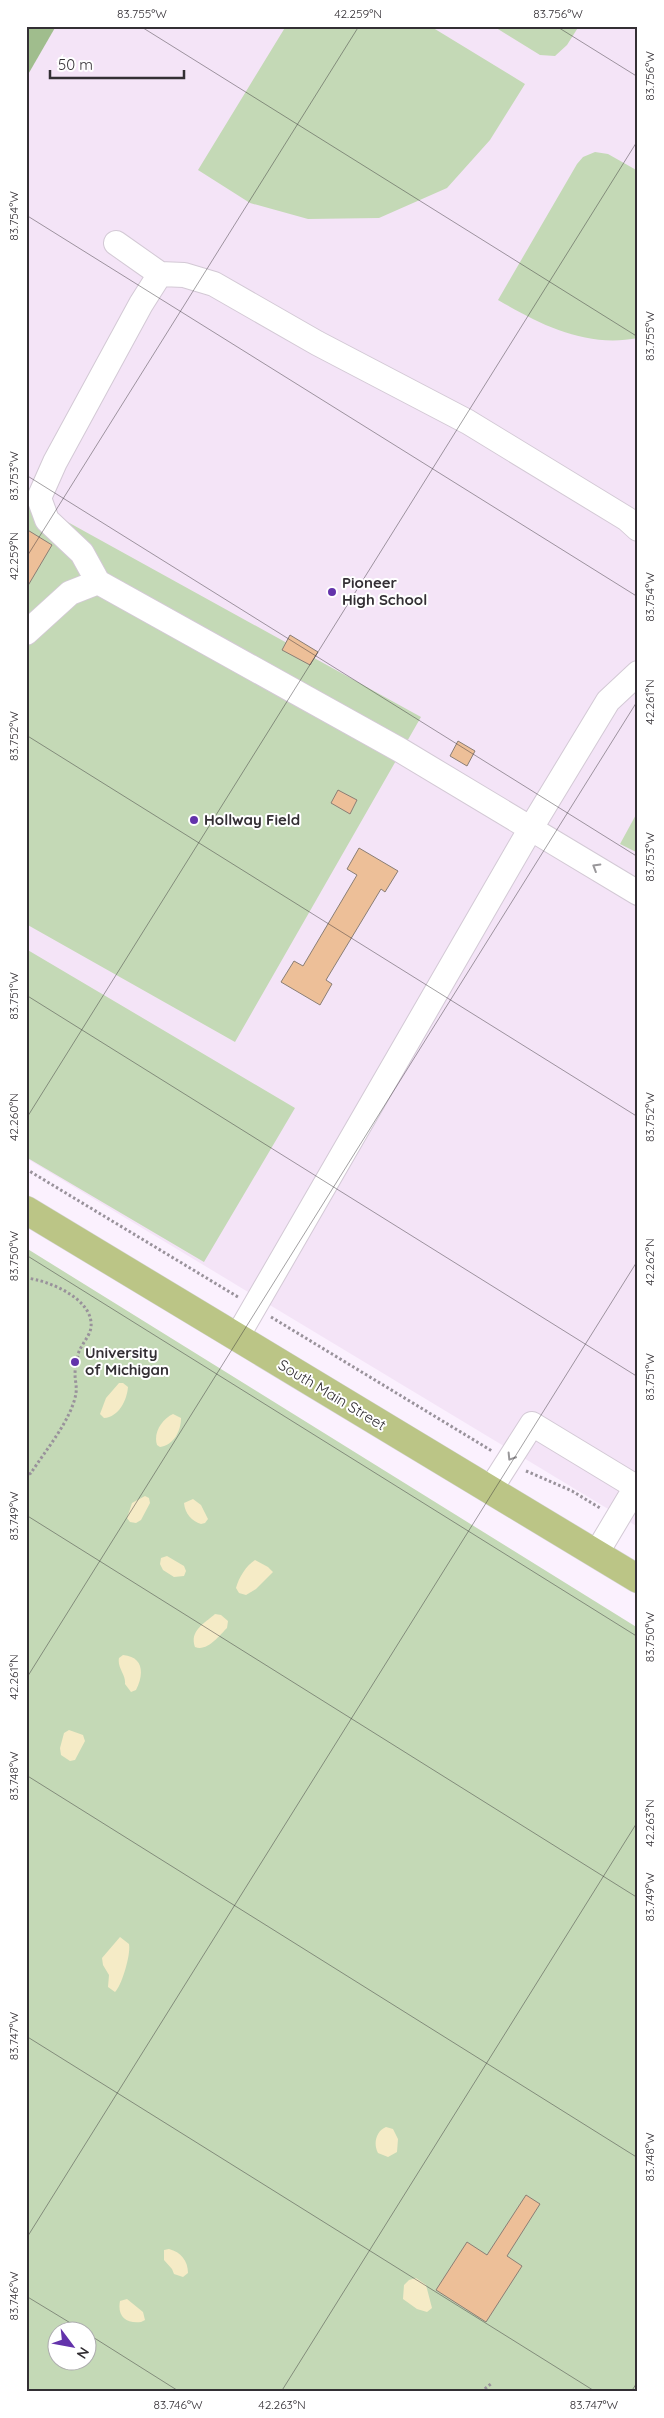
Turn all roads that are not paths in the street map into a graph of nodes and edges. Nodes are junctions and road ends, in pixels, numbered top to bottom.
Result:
1 (116, 243) dead end
2 (160, 274) junction
3 (638, 529) edge
4 (98, 582) junction
5 (26, 633) edge
6 (638, 673) edge
7 (531, 828) junction
8 (638, 893) edge
9 (26, 1210) edge
10 (237, 1338) junction
11 (490, 1490) junction
12 (596, 1554) junction
13 (638, 1579) edge

1 - 2 lane
2 - 3 lane
2 - 4 lane
4 - 5 lane
4 - 7 lane
6 - 7 lane
8 -> 7 lane
7 - 10 lane
9 - 10 main road, South Main Street
10 - 11 main road, South Main Street
11 - 12 main road, South Main Street
12 -> 11 lane
12 - 13 main road, South Main Street

